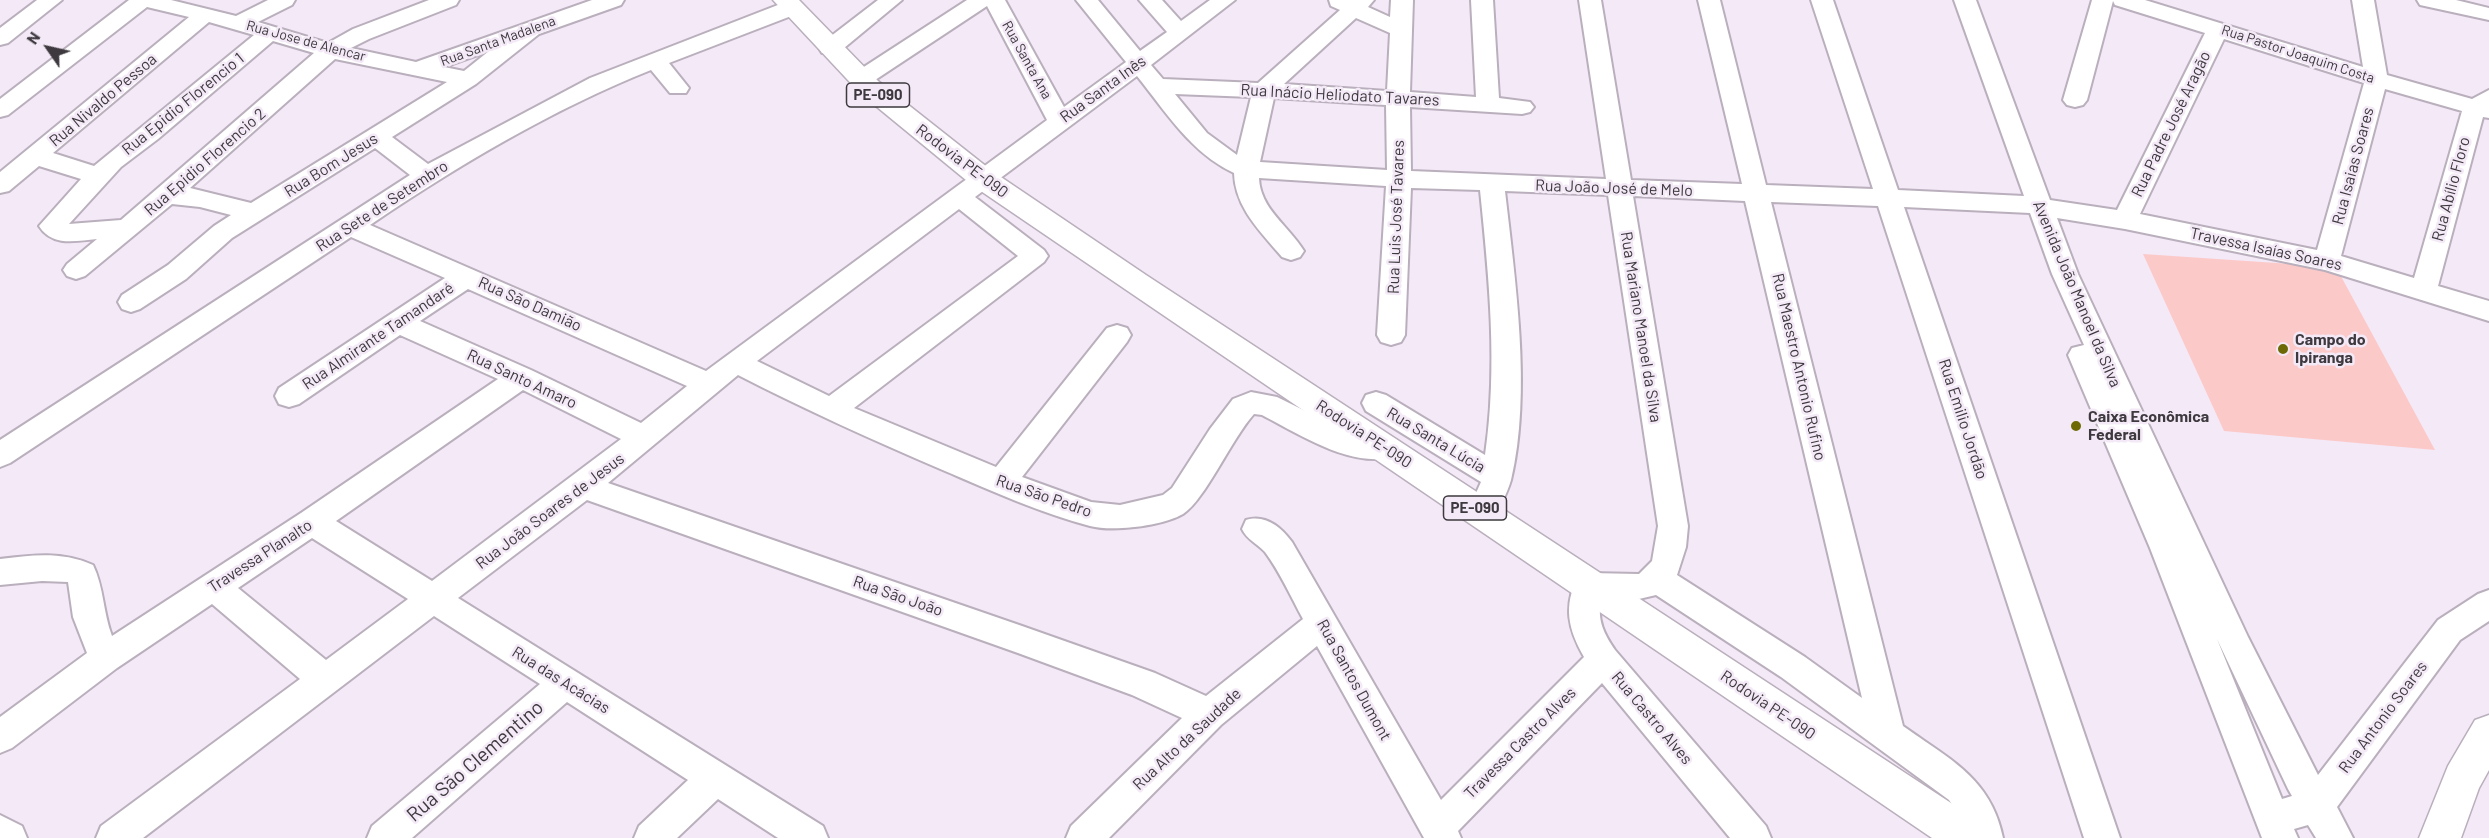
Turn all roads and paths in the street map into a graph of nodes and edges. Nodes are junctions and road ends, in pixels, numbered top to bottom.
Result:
1 (51, 0) edge
2 (144, 0) edge
3 (284, 0) edge
4 (448, 0) edge
5 (613, 0) edge
6 (891, 0) edge
7 (982, 0) edge
8 (994, 0) edge
9 (1087, 0) edge
10 (1150, 0) edge
11 (1224, 0) edge
12 (1402, 0) edge
13 (1482, 0) edge
14 (1590, 0) edge
15 (1709, 0) edge
16 (1822, 0) edge
17 (1948, 0) edge
18 (1965, 0) edge
19 (2103, 0) edge
20 (2123, 0) edge
21 (2363, 0) edge
22 (2427, 0) edge
23 (2469, 0) edge
24 (1351, 2) edge
25 (788, 4) edge
26 (2489, 4) edge
27 (198, 9) edge
28 (2489, 14) edge
29 (239, 23) junction
30 (2218, 28) junction
31 (531, 29) junction
32 (1400, 30) junction
33 (269, 33) junction
34 (1180, 33) junction
35 (0, 38) edge
36 (830, 48) junction
37 (330, 51) junction
38 (654, 61) junction
39 (1136, 63) junction
40 (417, 69) junction
41 (468, 79) junction
42 (2376, 79) junction
43 (861, 80) junction
44 (1158, 86) junction
45 (678, 88) dead end
46 (1264, 90) junction
47 (1398, 99) junction
48 (2076, 100) dead end
49 (1488, 104) junction
50 (2484, 105) edge
51 (1522, 107) dead end
52 (0, 110) edge
53 (1059, 120) junction
54 (376, 137) junction
55 (34, 157) junction
56 (1246, 169) junction
57 (427, 175) junction
58 (98, 177) junction
59 (1399, 179) junction
60 (1492, 183) junction
61 (0, 185) edge
62 (970, 187) junction
63 (1620, 188) junction
64 (1758, 194) junction
65 (166, 196) junction
66 (1889, 197) junction
67 (2028, 205) junction
68 (255, 212) junction
69 (2125, 220) junction
70 (350, 226) junction
71 (129, 228) junction
72 (1291, 251) dead end
73 (2327, 261) junction
74 (76, 270) dead end
75 (2057, 274) junction
76 (468, 276) junction
77 (2424, 289) junction
78 (131, 302) dead end
79 (2489, 310) edge
80 (398, 323) junction
81 (1117, 335) dead end
82 (1391, 335) dead end
83 (736, 362) junction
84 (521, 377) junction
85 (710, 384) junction
86 (289, 396) dead end
87 (1376, 403) dead end
88 (831, 410) junction
89 (645, 438) junction
90 (1386, 448) junction
91 (0, 455) edge
92 (1497, 477) junction
93 (1001, 482) junction
94 (583, 486) junction
95 (1482, 513) junction
96 (312, 522) junction
97 (1257, 530) dead end
98 (0, 572) edge
99 (1659, 580) junction
100 (213, 586) junction
101 (1589, 586) junction
102 (434, 599) junction
103 (2489, 604) edge
104 (1323, 622) junction
105 (105, 658) junction
106 (1603, 660) junction
107 (325, 679) junction
108 (565, 683) junction
109 (1209, 714) junction
110 (2489, 733) edge
111 (1888, 735) junction
112 (0, 737) edge
113 (716, 777) junction
114 (2316, 806) junction
115 (2276, 828) edge
116 (0, 832) edge
117 (1440, 832) edge
118 (9, 838) edge
119 (114, 838) edge
120 (385, 838) edge
121 (652, 838) edge
122 (810, 838) edge
123 (1084, 838) edge
124 (1753, 838) edge
125 (1968, 838) edge
126 (1985, 838) edge
127 (2102, 838) edge
128 (2335, 838) edge
129 (2440, 838) edge

1 - 35 street
2 - 27 street, Rua Jose de Alencar
2 - 52 street
3 - 29 street
4 - 37 street, Rua Epidio Florencio 2
5 - 31 street, Rua Santa Madalena
6 - 36 street
7 - 43 street
8 - 53 street, Rua Santa Ana
9 - 39 street
10 - 34 street
11 - 34 street, Rua Santa Inês
12 - 32 street, Rua Luis José Tavares
13 - 49 street
14 - 63 street, Rua Mariano Manoel da Silva
15 - 64 street, Rua Maestro Antonio Rufino
16 - 66 street, Rua Emilio Jordão
17 - 67 street, Avenida João Manoel da Silva
18 - 67 street, Avenida João Manoel da Silva
19 - 48 street
20 - 30 street, Rua Pastor Joaquim Costa
21 - 42 street, Rua Isaias Soares
22 - 28 street
23 - 26 street
24 - 32 street
24 - 46 street
25 - 36 main road, Rodovia PE-090 / PE-090
25 - 38 street, Rua Sete de Setembro
27 - 29 street, Rua Jose de Alencar
27 - 55 street, Rua Nivaldo Pessoa
29 - 33 street, Rua Jose de Alencar
30 - 42 street, Rua Pastor Joaquim Costa
30 - 69 street, Rua Padre José Aragão
31 - 40 street, Rua Santa Madalena
31 - 41 street, Rua Bom Jesus
32 - 47 street, Rua Luis José Tavares
33 - 37 street, Rua Jose de Alencar
33 - 58 street, Rua Epidio Florencio 1
34 - 39 street, Rua Santa Inês
36 - 43 main road, Rodovia PE-090 / PE-090
37 - 40 street, Rua Jose de Alencar
37 - 65 street, Rua Epidio Florencio 2
38 - 45 street
38 - 57 street, Rua Sete de Setembro
39 - 44 street
39 - 53 street, Rua Santa Inês
40 - 41 street, Rua Jose de Alencar
41 - 54 street, Rua Bom Jesus
42 - 50 street, Rua Pastor Joaquim Costa
42 - 73 street, Rua Isaias Soares
43 - 62 main road, Rodovia PE-090 / PE-090
44 - 46 street, Rua Inácio Heliodato Tavares
44 - 56 street, Rua João José de Melo
46 - 47 street, Rua Inácio Heliodato Tavares
46 - 56 street
47 - 49 street, Rua Inácio Heliodato Tavares
47 - 59 street, Rua Luis José Tavares
49 - 51 street, Rua Inácio Heliodato Tavares
50 - 77 street, Rua Abílio Floro
53 - 62 street, Rua Santa Inês
54 - 57 street
54 - 68 street, Rua Bom Jesus
55 - 58 street
55 - 61 street, Rua Nivaldo Pessoa
56 - 59 street, Rua João José de Melo
56 - 72 street
57 - 70 street, Rua Sete de Setembro
58 - 71 street, Rua Epidio Florencio 1
59 - 60 street, Rua João José de Melo
59 - 82 street, Rua Luis José Tavares
60 - 63 street, Rua João José de Melo
60 - 92 street
62 - 83 street, Rua João Soares de Jesus
62 - 88 street
62 - 90 main road, Rodovia PE-090 / PE-090
63 - 64 street, Rua João José de Melo
63 - 99 street, Rua Mariano Manoel da Silva
64 - 66 street, Rua João José de Melo
64 - 111 street, Rua Maestro Antonio Rufino
65 - 68 street
65 - 71 street, Rua Epidio Florencio 2
66 - 67 street, Rua João José de Melo
66 - 127 street, Rua Emilio Jordão
67 - 69 street, Travessa Isaías Soares
67 - 75 street, Avenida João Manoel da Silva
68 - 78 street, Rua Bom Jesus
69 - 73 street, Travessa Isaías Soares
70 - 76 street, Rua São Damião
70 - 91 street, Rua Sete de Setembro
71 - 74 street, Rua Epidio Florencio 2
73 - 77 street, Travessa Isaías Soares
75 - 114 street, Avenida João Manoel da Silva
75 - 115 street, Avenida João Manoel da Silva
76 - 80 street, Rua Almirante Tamandaré
76 - 85 street, Rua São Damião
77 - 79 street, Travessa Isaías Soares
80 - 84 street, Rua Santo Amaro
80 - 86 street, Rua Almirante Tamandaré
81 - 93 street
83 - 85 street, Rua João Soares de Jesus
83 - 88 street, Rua São Pedro
84 - 89 street, Rua Santo Amaro
84 - 96 street, Travessa Planalto
85 - 89 street, Rua João Soares de Jesus
87 - 92 street, Rua Santa Lúcia
88 - 93 street, Rua São Pedro
89 - 94 street, Rua João Soares de Jesus
90 - 93 street, Rua São Pedro
90 - 95 main road, Rodovia PE-090 / PE-090
92 - 95 street
94 - 102 street, Rua João Soares de Jesus
94 - 109 street, Rua São João
95 - 101 main road, Rodovia PE-090 / PE-090
96 - 100 street, Travessa Planalto
96 - 102 street, Rua das Acácias
97 - 104 street, Rua Santos Dumont
98 - 105 street
99 - 101 street
99 - 111 street
100 - 105 street, Travessa Planalto
100 - 107 street
101 - 106 street, Rua Castro Alves
101 - 125 main road, Rodovia PE-090 / PE-090
102 - 107 street, Rua João Soares de Jesus
102 - 108 street, Rua das Acácias
103 - 114 street, Rua Antonio Soares
104 - 109 street, Rua Alto da Saudade
104 - 117 street, Rua Santos Dumont
105 - 112 street, Travessa Planalto
106 - 117 street, Travessa Castro Alves
106 - 124 street, Rua Castro Alves
107 - 119 street, Rua João Soares de Jesus
108 - 113 street, Rua das Acácias
108 - 120 street, Rua São Clementino
109 - 123 street, Rua Alto da Saudade
110 - 129 main road
111 - 126 street
113 - 121 street
113 - 122 street, Rua das Acácias
114 - 115 street
114 - 128 street, Avenida João Manoel da Silva
116 - 118 street

